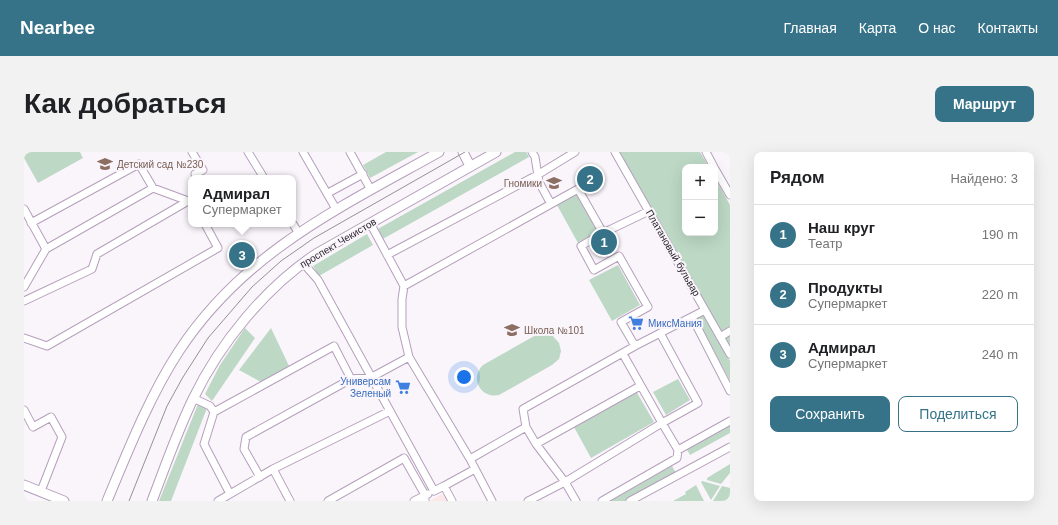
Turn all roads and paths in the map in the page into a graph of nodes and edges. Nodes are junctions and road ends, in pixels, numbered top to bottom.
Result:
1 (192, 152) edge
2 (248, 152) edge
3 (303, 152) edge
4 (350, 152) edge
5 (439, 152) edge
6 (463, 152) edge
7 (496, 152) edge
8 (532, 152) edge
9 (575, 152) edge
10 (615, 152) edge
11 (706, 152) edge
12 (713, 164) edge
13 (470, 166) junction
14 (718, 173) edge
15 (363, 174) junction
16 (539, 174) junction
17 (196, 175) edge
18 (262, 175) edge
19 (153, 188) junction
20 (371, 190) junction
21 (328, 193) junction
22 (730, 195) edge
23 (188, 201) edge
24 (188, 203) edge
25 (551, 204) junction
26 (24, 209) edge
27 (336, 209) junction
28 (649, 211) junction
29 (31, 223) junction
30 (370, 223) junction
31 (207, 227) edge
32 (295, 227) edge
33 (298, 232) junction
34 (604, 233) junction
35 (46, 249) junction
36 (387, 255) junction
37 (303, 263) junction
38 (24, 286) edge
39 (404, 286) junction
40 (24, 302) edge
41 (705, 310) junction
42 (692, 316) junction
43 (730, 331) edge
44 (660, 333) junction
45 (720, 337) junction
46 (24, 338) edge
47 (635, 346) junction
48 (623, 354) junction
49 (730, 354) edge
50 (409, 357) junction
51 (372, 377) junction
52 (351, 378) junction
53 (640, 386) junction
54 (730, 391) edge
55 (193, 398) junction
56 (24, 410) edge
57 (390, 411) junction
58 (214, 412) junction
59 (730, 421) edge
60 (662, 423) junction
61 (526, 427) junction
62 (536, 444) junction
63 (730, 447) edge
64 (678, 450) junction
65 (677, 458) junction
66 (470, 459) junction
67 (475, 469) junction
68 (273, 470) junction
69 (684, 472) junction
70 (260, 477) junction
71 (565, 482) junction
72 (24, 485) edge
73 (444, 486) junction
74 (434, 491) junction
75 (41, 492) junction
76 (230, 494) junction
77 (425, 498) edge
78 (107, 499) edge
79 (64, 501) edge
80 (152, 501) edge
81 (218, 501) edge
82 (290, 501) edge
83 (328, 501) edge
84 (414, 501) edge
85 (452, 501) edge
86 (492, 501) edge
87 (528, 501) edge
88 (576, 501) edge
89 (602, 501) edge
90 (630, 501) edge

1 - 17 street
2 - 18 street
3 - 21 street
4 - 15 street
5 - 20 main road
6 - 13 main road
7 - 13 main road, проспект Чекистов
8 - 16 street
9 - 16 street
10 - 28 street, Платановый бульвар
11 - 12 street
13 - 30 main road, проспект Чекистов
14 - 22 street
15 - 20 street
15 - 21 street
16 - 25 street
16 - 36 street
19 - 23 street
19 - 29 street
19 - 35 street
20 - 27 main road
21 - 27 street
24 - 40 street
25 - 34 street
25 - 39 street
26 - 29 street
27 - 33 main road
28 - 34 street
28 - 41 street, Платановый бульвар
29 - 35 street
30 - 36 street
30 - 37 main road, проспект Чекистов
31 - 46 street
32 - 33 street
33 - 78 main road
34 - 47 street
35 - 38 street
36 - 39 street
37 - 51 street
37 - 55 main road, проспект Чекистов
39 - 50 street
41 - 42 street
41 - 45 street, Платановый бульвар
42 - 44 street
42 - 54 street
43 - 45 street
44 - 47 street
44 - 60 street
45 - 49 street, Платановый бульвар
47 - 48 street
48 - 53 street
48 - 61 street
50 - 51 street
50 - 66 street
51 - 52 street
51 - 57 street
52 - 58 street
52 - 70 street
53 - 60 street
53 - 62 street
55 - 58 street
55 - 80 main road, проспект Чекистов
56 - 75 street
57 - 68 street
57 - 74 street
58 - 76 street
59 - 64 street
60 - 64 street
60 - 71 street
61 - 62 street
61 - 66 street
62 - 71 street
63 - 69 street
64 - 65 street
65 - 69 street
65 - 89 street
66 - 67 street
67 - 73 street
67 - 86 street
68 - 70 street
68 - 82 street
69 - 90 street
70 - 76 street
71 - 87 street
71 - 88 street
72 - 75 main road
73 - 74 street
73 - 85 street
74 - 77 street
75 - 79 main road
76 - 81 street
77 - 83 street
77 - 84 street

